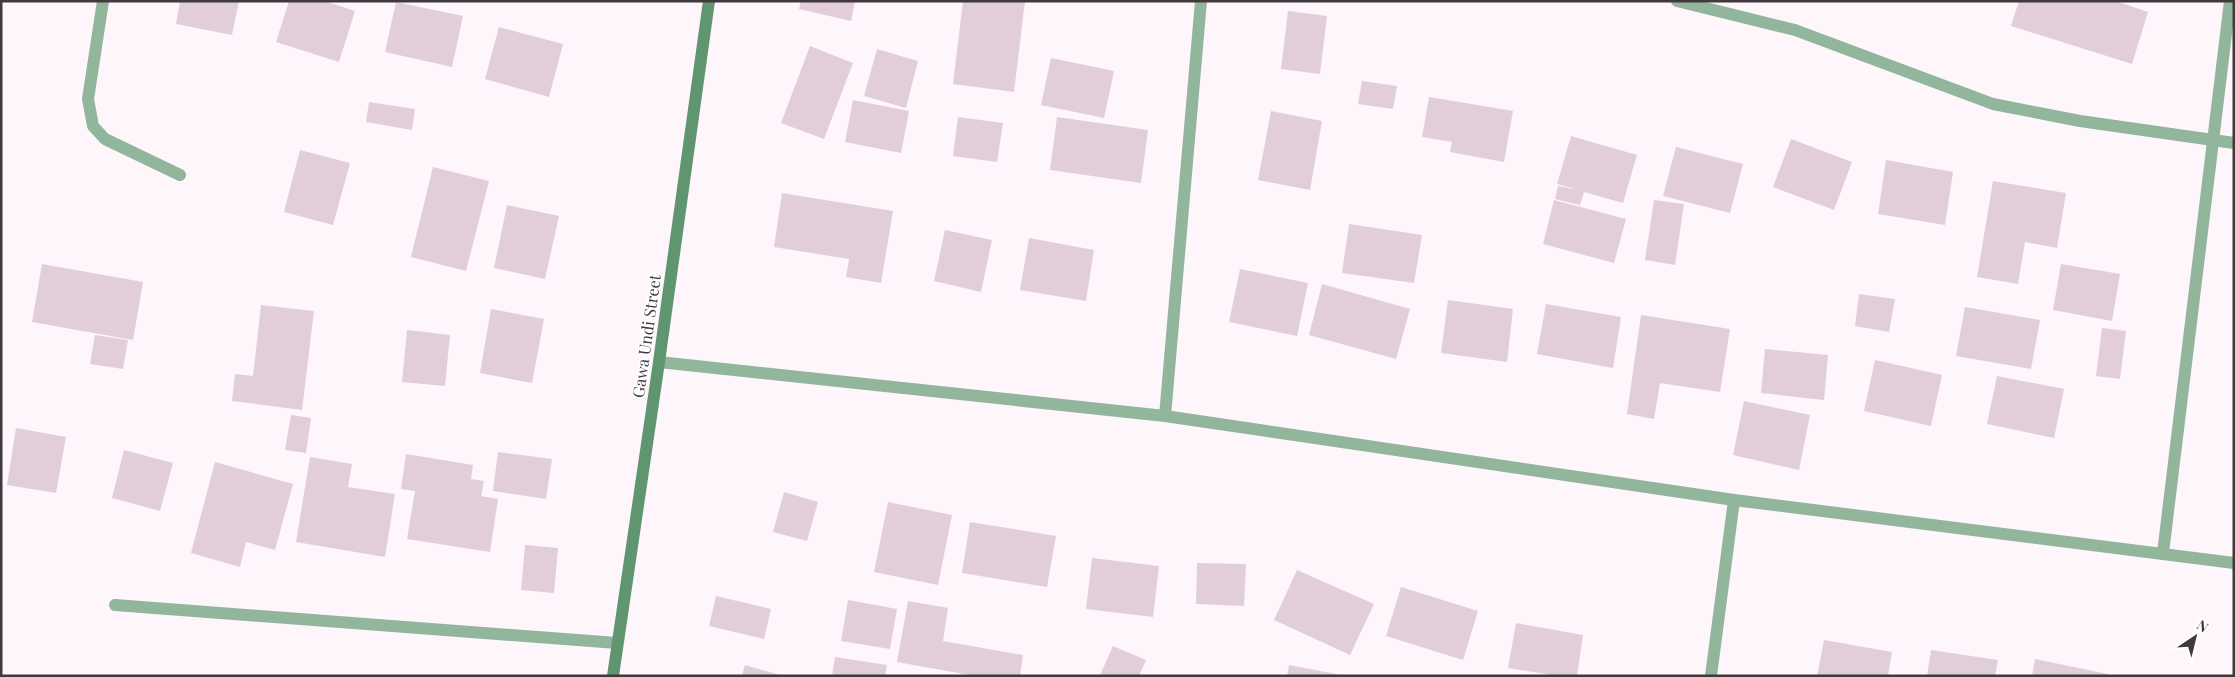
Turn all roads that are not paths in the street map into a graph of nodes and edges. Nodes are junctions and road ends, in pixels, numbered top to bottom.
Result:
1 (103, 1) edge
2 (709, 1) edge
3 (1201, 1) edge
4 (1677, 1) edge
5 (2230, 1) edge
6 (2212, 140) junction
7 (2234, 143) edge
8 (180, 175) dead end
9 (659, 362) junction
10 (1166, 416) junction
11 (1734, 500) junction
12 (2163, 554) junction
13 (2234, 564) edge
14 (115, 605) dead end
15 (617, 643) junction
16 (614, 676) edge
17 (1710, 676) edge

1 - 8 street
2 - 9 street, Gawa Undi Street
3 - 10 street
4 - 6 street
5 - 6 street
6 - 7 street
6 - 12 street
9 - 10 street
9 - 15 street, Gawa Undi Street
10 - 11 street
11 - 12 street
11 - 17 street
12 - 13 street
14 - 15 street
15 - 16 street, Gawa Undi Street

